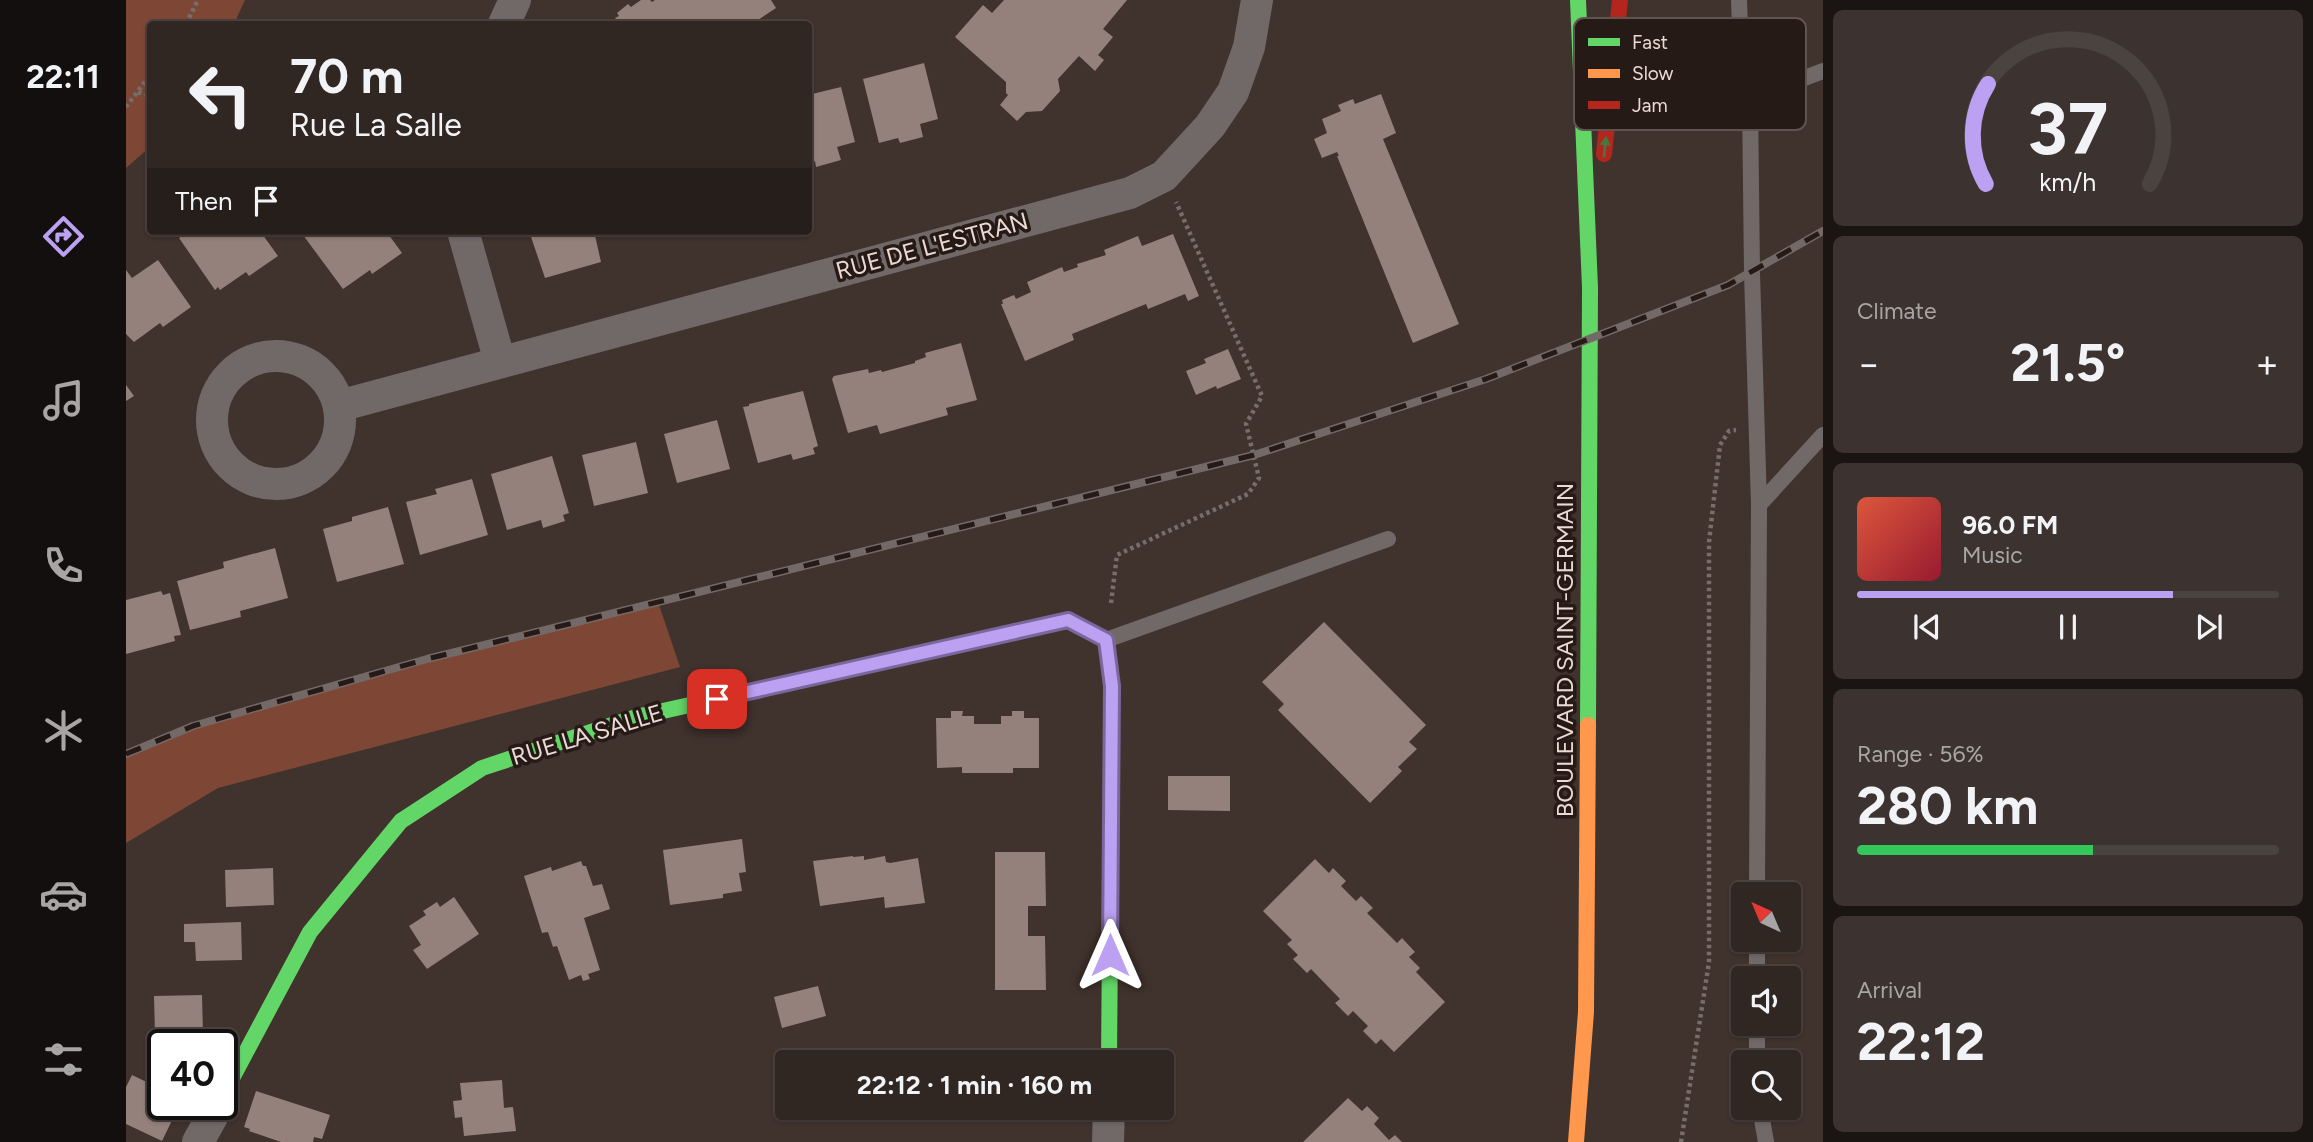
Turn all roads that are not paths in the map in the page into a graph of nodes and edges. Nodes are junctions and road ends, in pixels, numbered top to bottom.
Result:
1 (515, 0) edge
2 (1257, 0) edge
3 (1578, 0) edge
4 (1620, 0) edge
5 (1739, 0) edge
6 (1579, 18) edge
7 (1618, 18) edge
8 (1740, 18) edge
9 (505, 21) edge
10 (1823, 71) edge
11 (1806, 78) edge
12 (1583, 130) edge
13 (1606, 130) edge
14 (1750, 130) edge
15 (464, 235) edge
16 (1590, 288) junction
17 (500, 362) junction
18 (339, 407) junction
19 (1823, 435) edge
20 (1759, 505) junction
21 (1388, 539) dead end
22 (1106, 640) junction
23 (1757, 882) edge
24 (1586, 1013) junction
25 (1109, 1050) edge
26 (238, 1067) edge
27 (1594, 1116) dead end
28 (210, 1120) edge
29 (1109, 1120) edge
30 (1762, 1120) edge
31 (198, 1142) edge
32 (1108, 1142) edge
33 (1576, 1142) edge
34 (1766, 1142) edge

1 - 9 street
2 - 17 street, RUE DE L'ESTRAN
3 - 6 main road, BOULEVARD SAINT-GERMAIN
7 -> 4 main road, BOULEVARD SAINT-GERMAIN
5 - 8 lane
10 - 11 lane
12 - 16 main road, BOULEVARD SAINT-GERMAIN
16 -> 13 main road, BOULEVARD SAINT-GERMAIN
14 - 20 lane
15 - 17 street
16 - 24 main road, BOULEVARD SAINT-GERMAIN
17 - 18 street, RUE DE L'ESTRAN
18 - 18 street
19 - 20 lane
20 - 23 lane
21 - 22 lane
22 - 25 main road
22 - 26 main road, RUE LA SALLE
24 - 27 main road, BOULEVARD SAINT-GERMAIN
24 - 33 main road, BOULEVARD SAINT-GERMAIN
28 - 31 street
29 - 32 street
30 - 34 lane

